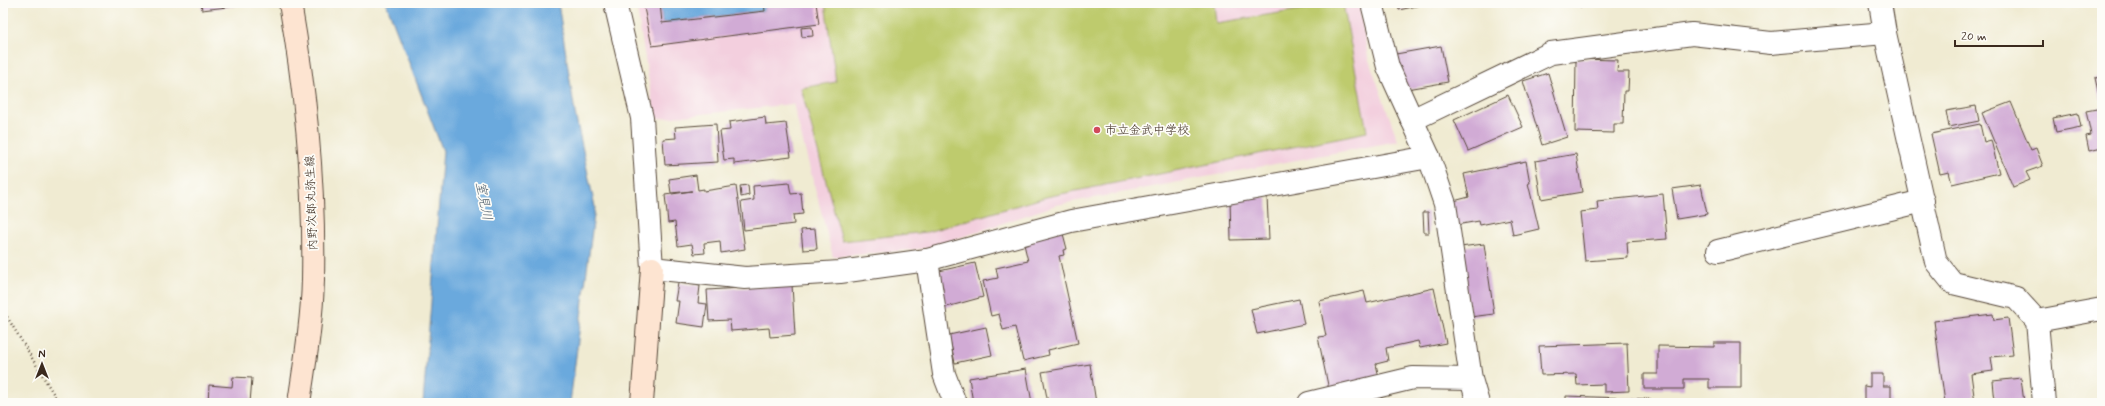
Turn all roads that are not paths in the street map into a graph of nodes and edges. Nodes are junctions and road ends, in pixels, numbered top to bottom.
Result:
1 (290, 3) edge
2 (614, 3) edge
3 (1372, 3) edge
4 (1880, 3) edge
5 (1884, 32) junction
6 (1412, 120) junction
7 (1429, 157) junction
8 (1923, 201) junction
9 (1718, 251) dead end
10 (926, 260) junction
11 (652, 268) junction
12 (2102, 309) edge
13 (2037, 321) junction
14 (1471, 379) junction
15 (299, 403) edge
16 (642, 403) edge
17 (955, 403) edge
18 (1309, 403) edge
19 (1478, 403) edge
20 (2044, 403) edge

1 - 15 main road, 内野次郎丸弥生線
2 - 11 street
3 - 6 street
4 - 5 street
5 - 6 street
5 - 8 street
6 - 7 street
7 - 10 street
7 - 14 street
8 - 9 street
8 - 13 street
10 - 11 street
10 - 17 street
11 - 16 main road
12 - 13 street
13 - 20 street
14 - 18 street
14 - 19 street

